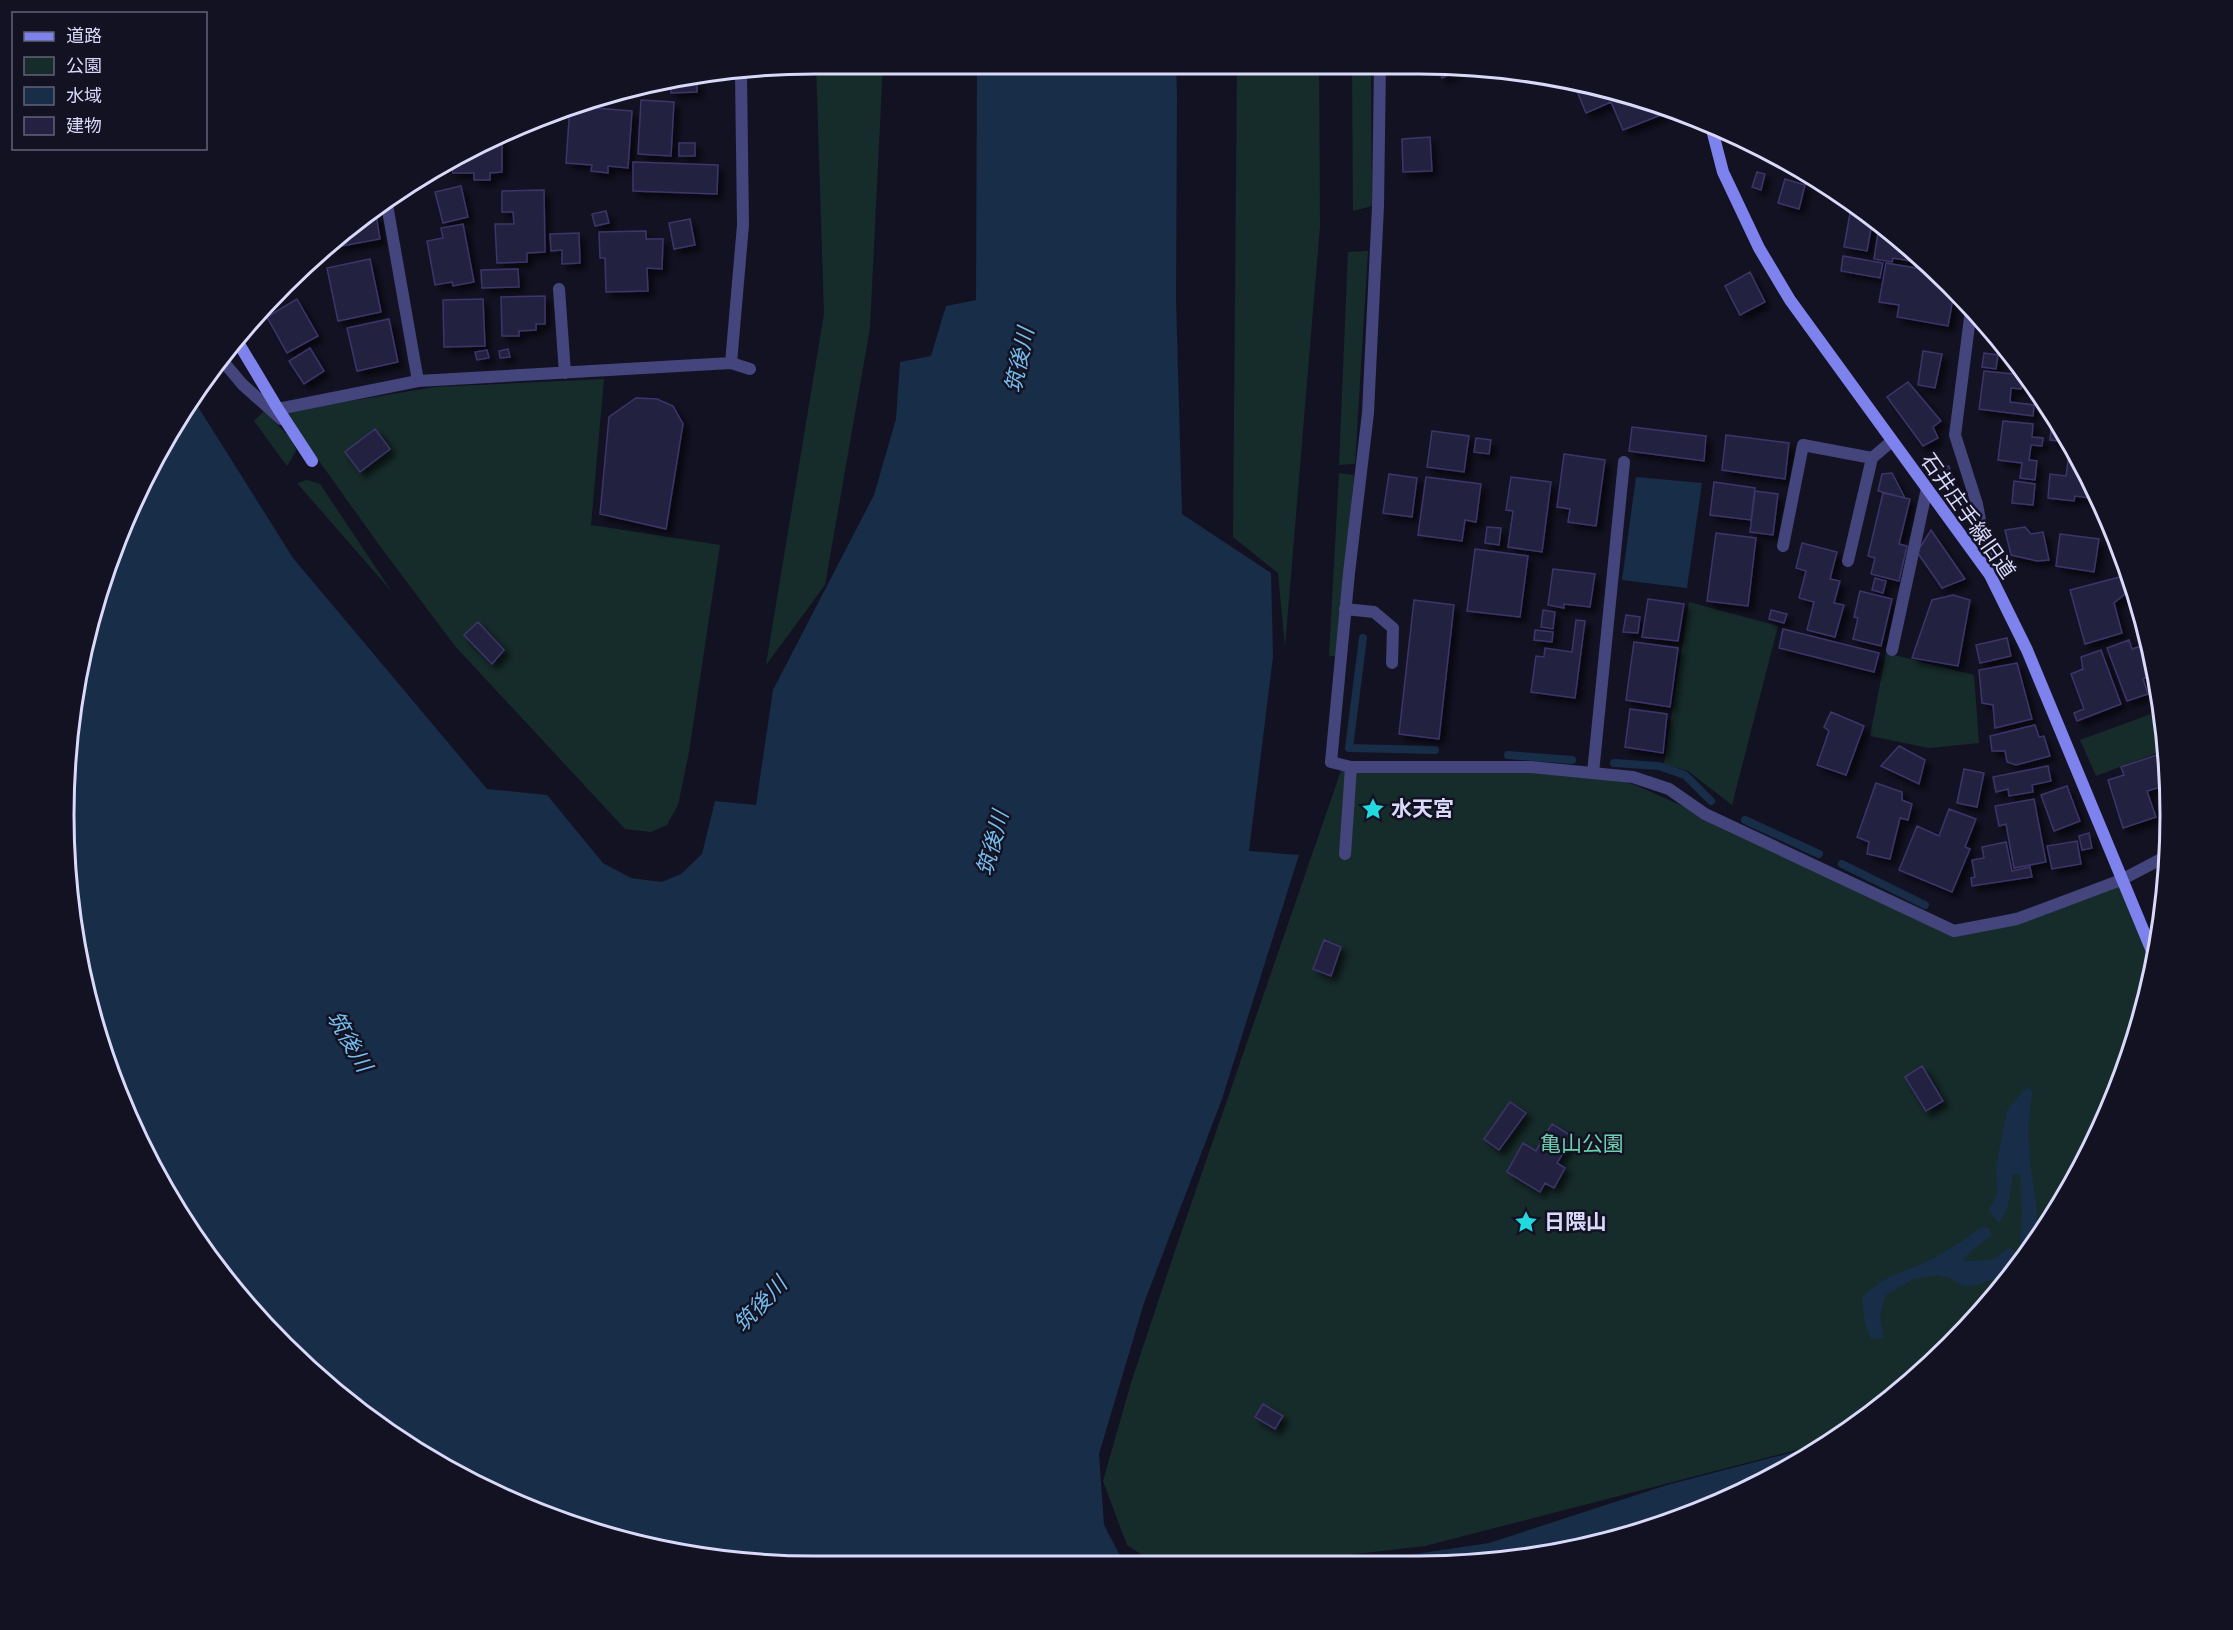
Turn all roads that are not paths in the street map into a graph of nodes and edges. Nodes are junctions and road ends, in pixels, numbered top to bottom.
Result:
1 (1380, 73) edge
2 (741, 78) edge
3 (1713, 135) edge
4 (388, 209) edge
5 (559, 289) dead end
6 (1970, 320) edge
7 (241, 347) edge
8 (731, 363) junction
9 (226, 365) edge
10 (750, 369) dead end
11 (565, 373) junction
12 (418, 381) junction
13 (278, 409) junction
14 (291, 428) junction
15 (1892, 441) junction
16 (1872, 458) junction
17 (312, 461) dead end
18 (1624, 462) dead end
19 (1926, 488) junction
20 (1783, 546) dead end
21 (1848, 561) dead end
22 (1989, 575) junction
23 (1346, 609) junction
24 (1892, 650) dead end
25 (1392, 663) dead end
26 (1351, 766) junction
27 (1593, 773) junction
28 (1345, 854) dead end
29 (2158, 861) edge
30 (2121, 880) junction
31 (2148, 942) edge

1 - 23 street
2 - 8 street
3 - 15 street, 石井庄手線旧道
4 - 12 street
5 - 11 street
6 - 22 street
7 - 13 street
8 - 10 street
8 - 11 street
9 - 14 street
11 - 12 street
12 - 13 street
13 - 14 street
14 - 17 street
15 - 16 street
15 - 19 street, 石井庄手線旧道
16 - 20 street
16 - 21 street
18 - 27 street
19 - 22 street, 石井庄手線旧道
19 - 24 street
22 - 30 street, 石井庄手線旧道
23 - 25 street
23 - 26 street
26 - 27 street
26 - 28 street
27 - 30 street
29 - 30 street
30 - 31 street, 石井庄手線旧道

